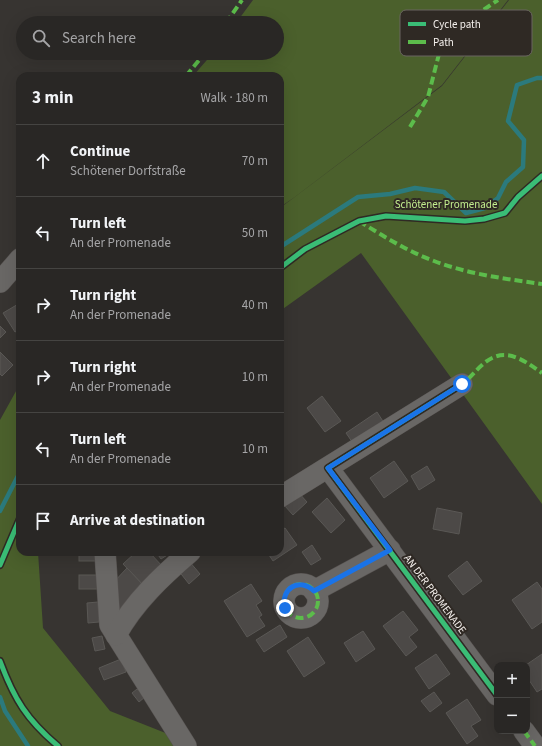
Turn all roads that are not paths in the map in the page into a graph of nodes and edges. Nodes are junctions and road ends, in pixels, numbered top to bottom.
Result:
1 (16, 264) edge
2 (0, 282) edge
3 (462, 384) dead end
4 (328, 468) junction
5 (284, 495) edge
6 (390, 550) junction
7 (105, 556) edge
8 (185, 556) edge
9 (314, 591) dead end
10 (116, 635) junction
11 (494, 691) edge
12 (526, 734) edge
13 (186, 746) edge
14 (536, 746) edge

1 - 2 street
3 - 4 street
4 - 5 street
4 - 6 street, AN DER PROMENADE
6 - 9 street, AN DER PROMENADE
6 - 11 street, AN DER PROMENADE
7 - 10 street
8 - 10 street
10 - 13 street
12 - 14 street

